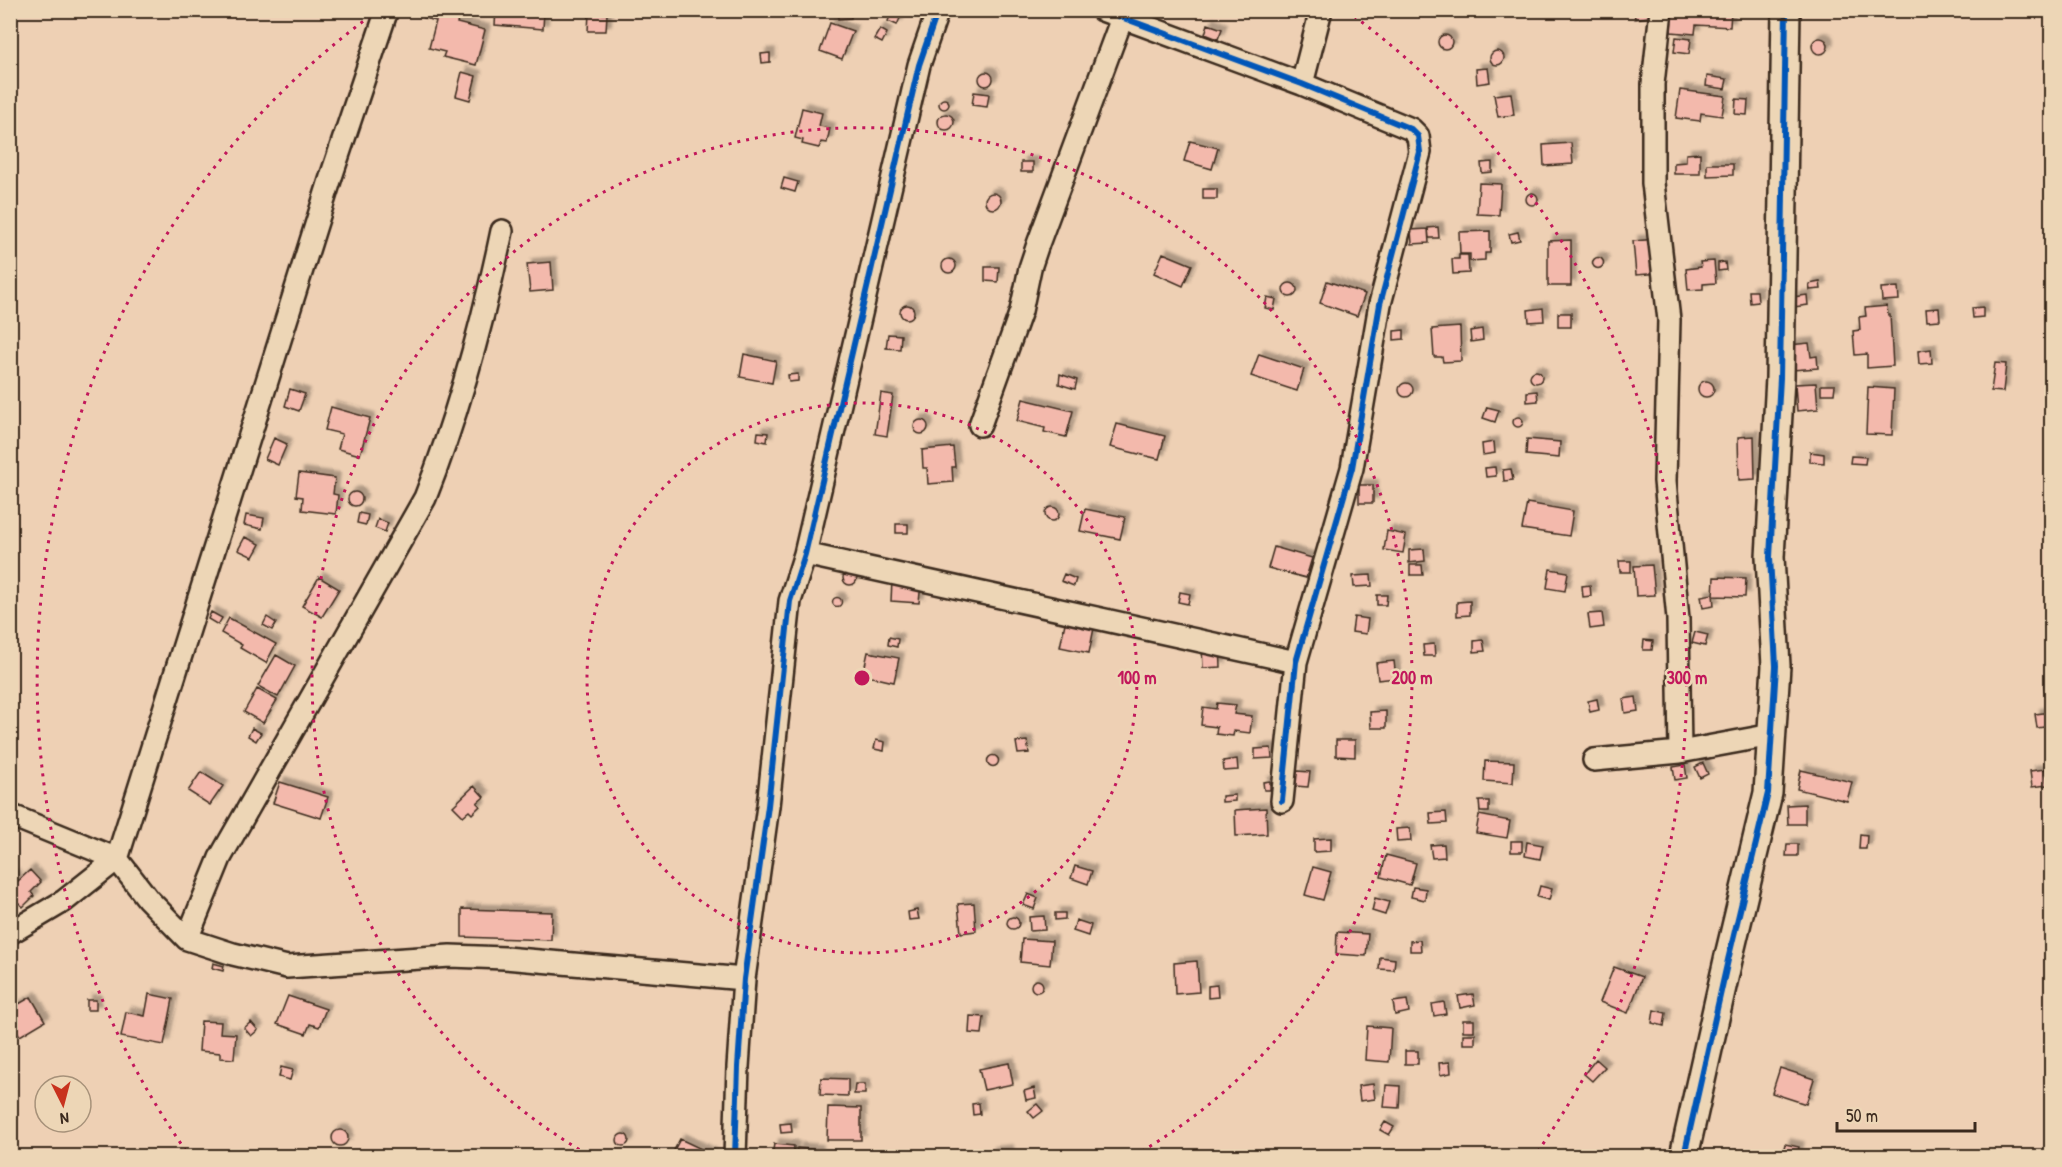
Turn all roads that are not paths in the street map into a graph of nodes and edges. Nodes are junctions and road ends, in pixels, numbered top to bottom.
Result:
1 (387, 10) edge
2 (938, 10) edge
3 (1321, 10) edge
4 (1661, 10) edge
5 (1786, 10) edge
6 (1116, 13) edge
7 (1302, 84) junction
8 (502, 231) dead end
9 (980, 425) dead end
10 (805, 554) junction
11 (1296, 662) junction
12 (1772, 735) junction
13 (1680, 752) junction
14 (1594, 760) dead end
15 (1282, 801) dead end
16 (10, 815) edge
17 (117, 859) junction
18 (10, 933) edge
19 (187, 939) junction
20 (744, 979) junction
21 (735, 1156) edge
22 (1684, 1156) edge

1 - 17 street
2 - 10 street
3 - 7 street
4 - 13 street
5 - 12 street
6 - 7 street
6 - 9 street
7 - 11 street
8 - 19 street
10 - 11 street
10 - 20 street
11 - 15 street
12 - 13 street
12 - 22 street
13 - 14 street
16 - 17 street
17 - 18 street
17 - 19 street
19 - 20 street
20 - 21 street

